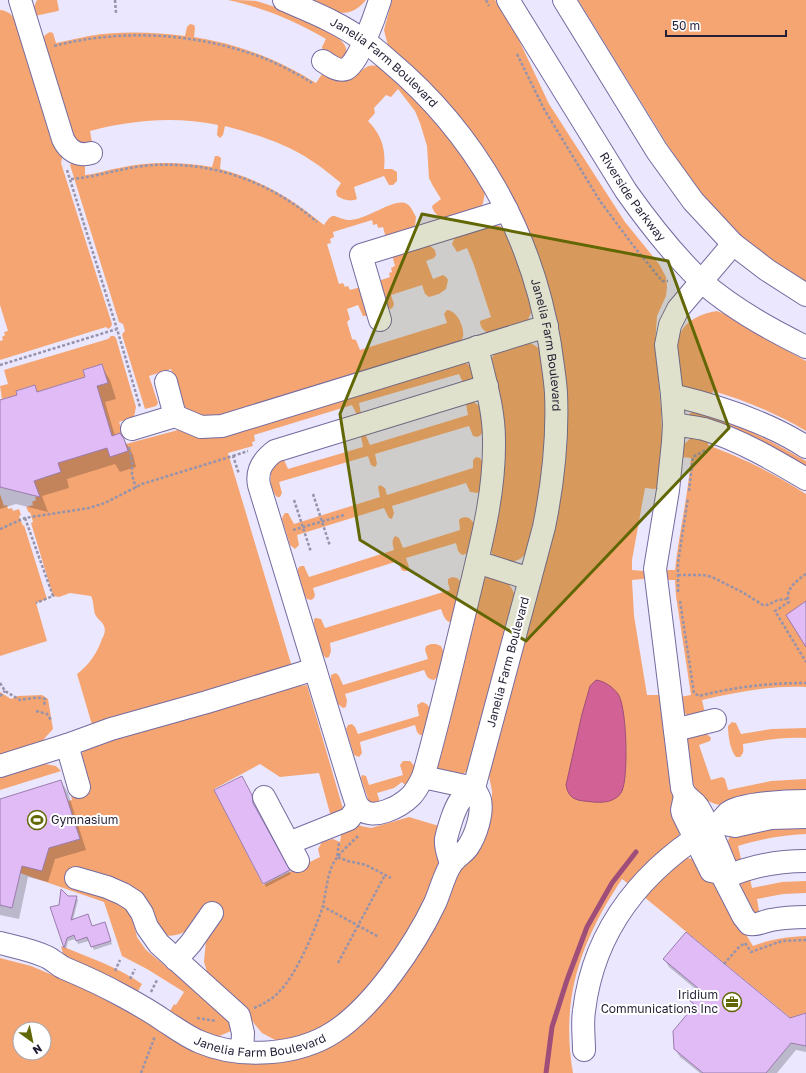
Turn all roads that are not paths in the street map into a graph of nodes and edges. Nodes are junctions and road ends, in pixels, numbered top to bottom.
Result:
1 (20, 0) edge
2 (284, 0) edge
3 (380, 0) edge
4 (564, 0) edge
5 (499, 3) edge
6 (364, 40) junction
7 (323, 61) dead end
8 (81, 151) road end
9 (507, 210) junction
10 (733, 244) junction
11 (701, 281) junction
12 (806, 295) edge
13 (380, 320) dead end
14 (546, 326) junction
15 (477, 347) junction
16 (806, 347) edge
17 (166, 382) dead end
18 (487, 386) junction
19 (672, 395) junction
20 (175, 416) junction
21 (137, 422) road end
22 (674, 424) junction
23 (806, 446) edge
24 (806, 479) edge
25 (477, 562) junction
26 (530, 579) junction
27 (315, 669) junction
28 (715, 720) dead end
29 (675, 730) junction
30 (67, 745) junction
31 (0, 766) edge
32 (423, 777) junction
33 (79, 787) dead end
34 (474, 788) junction
35 (264, 797) dead end
36 (806, 801) edge
37 (361, 809) junction
38 (806, 816) edge
39 (708, 830) junction
40 (806, 861) edge
41 (723, 876) junction
42 (76, 878) dead end
43 (212, 914) dead end
44 (806, 917) edge
45 (0, 943) edge
46 (176, 960) junction
47 (584, 1050) dead end
48 (242, 1052) junction

1 - 8 street
2 - 6 street, Janelia Farm Boulevard
3 - 6 street
4 - 10 street
5 - 11 street, Riverside Parkway
6 - 7 street
6 - 9 street, Janelia Farm Boulevard
9 - 13 street
9 - 14 street, Janelia Farm Boulevard
10 - 11 street
10 - 12 street
11 - 16 street, Riverside Parkway
11 - 19 street
14 - 15 street
14 - 26 street, Janelia Farm Boulevard
15 - 18 street
15 - 20 street
17 - 20 street
18 - 25 street
18 - 27 street
19 - 22 street
19 - 23 street
20 - 21 street
22 - 24 street
22 - 29 street
25 - 26 street
25 - 32 street
26 - 34 street, Janelia Farm Boulevard
27 - 30 street
27 - 37 street
28 - 29 street
29 - 39 street
30 - 31 street
30 - 33 street
32 - 34 street
32 - 37 street
34 - 48 street, Janelia Farm Boulevard
35 - 37 street
36 - 39 street
38 - 39 street
39 - 41 street
39 - 47 street
40 - 41 street
41 - 44 street
42 - 46 street
43 - 46 street
45 - 48 street, Janelia Farm Boulevard
46 - 48 street

